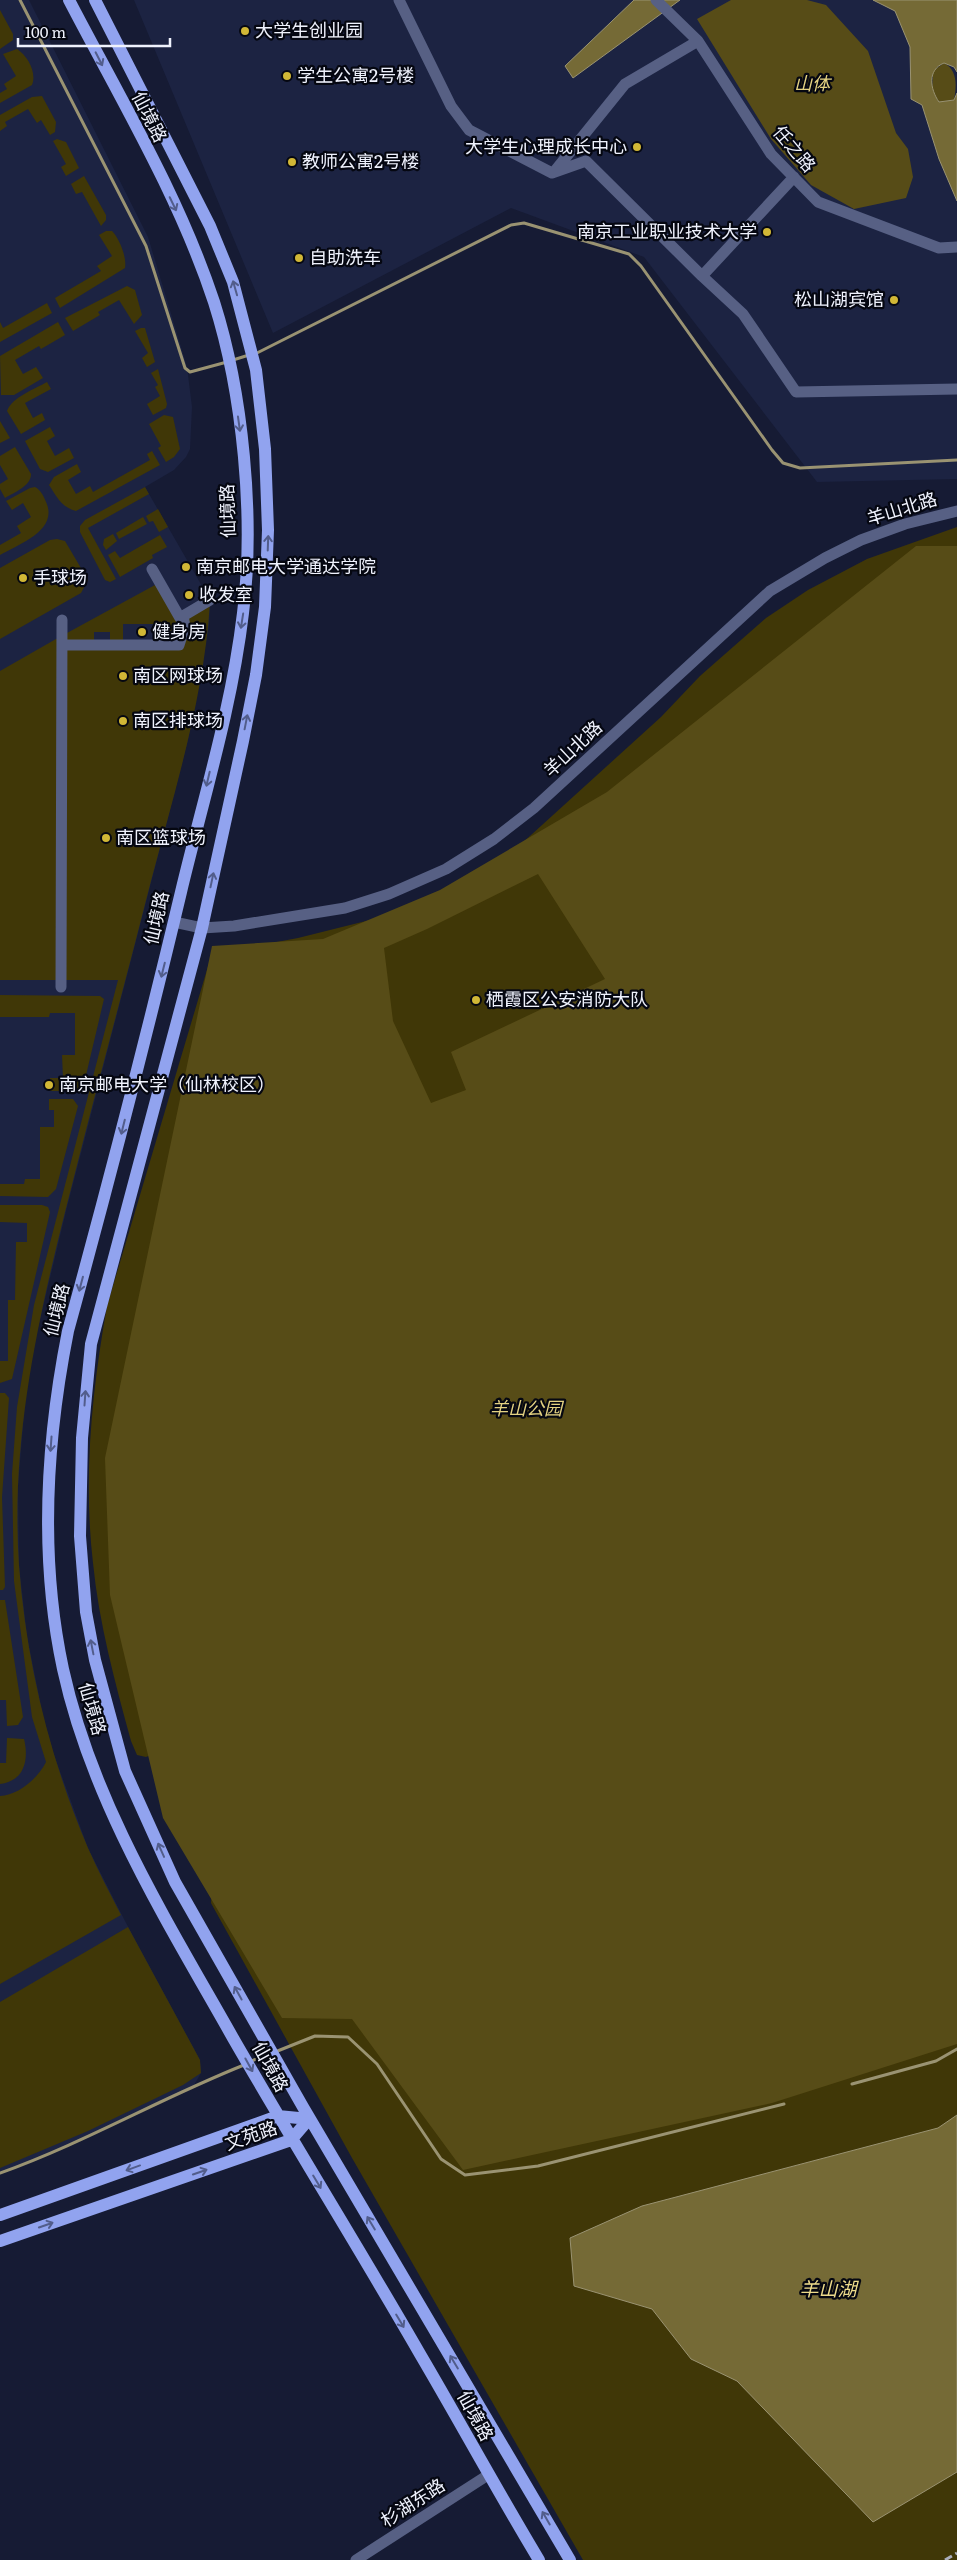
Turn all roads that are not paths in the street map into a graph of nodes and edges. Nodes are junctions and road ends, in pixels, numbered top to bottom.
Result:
1 (69, 0) edge
2 (95, 0) edge
3 (399, 0) edge
4 (656, 0) edge
5 (698, 41) junction
6 (552, 173) junction
7 (794, 177) junction
8 (957, 247) edge
9 (702, 276) junction
10 (957, 389) edge
11 (957, 511) edge
12 (152, 569) dead end
13 (210, 600) dead end
14 (183, 616) junction
15 (62, 620) dead end
16 (62, 645) junction
17 (174, 922) junction
18 (202, 928) junction
19 (61, 987) dead end
20 (278, 2116) junction
21 (309, 2118) junction
22 (292, 2140) junction
23 (0, 2215) edge
24 (0, 2241) edge
25 (488, 2475) junction
26 (356, 2560) edge
27 (539, 2560) edge
28 (570, 2560) edge

1 -> 17 main road, 仙境路
18 -> 2 main road, 仙境路
3 - 6 street
4 - 5 street, 任之路
5 - 6 street
5 - 7 street, 任之路
6 - 9 street
7 - 8 street, 任之路
7 - 9 street
9 - 10 street
11 - 18 street, 羊山北路
12 - 14 street
13 - 14 street
14 - 16 street
15 - 16 street
16 - 19 street
17 - 18 street, 羊山北路
17 -> 20 main road, 仙境路
21 -> 18 main road, 仙境路
20 - 21 main road, 文苑路
20 - 22 main road, 仙境路
20 -> 23 main road, 文苑路
21 - 22 main road, 文苑路
28 -> 21 main road, 仙境路
24 -> 22 main road, 文苑路
22 -> 25 main road, 仙境路
25 - 26 street, 杉湖东路
25 - 27 main road, 仙境路

